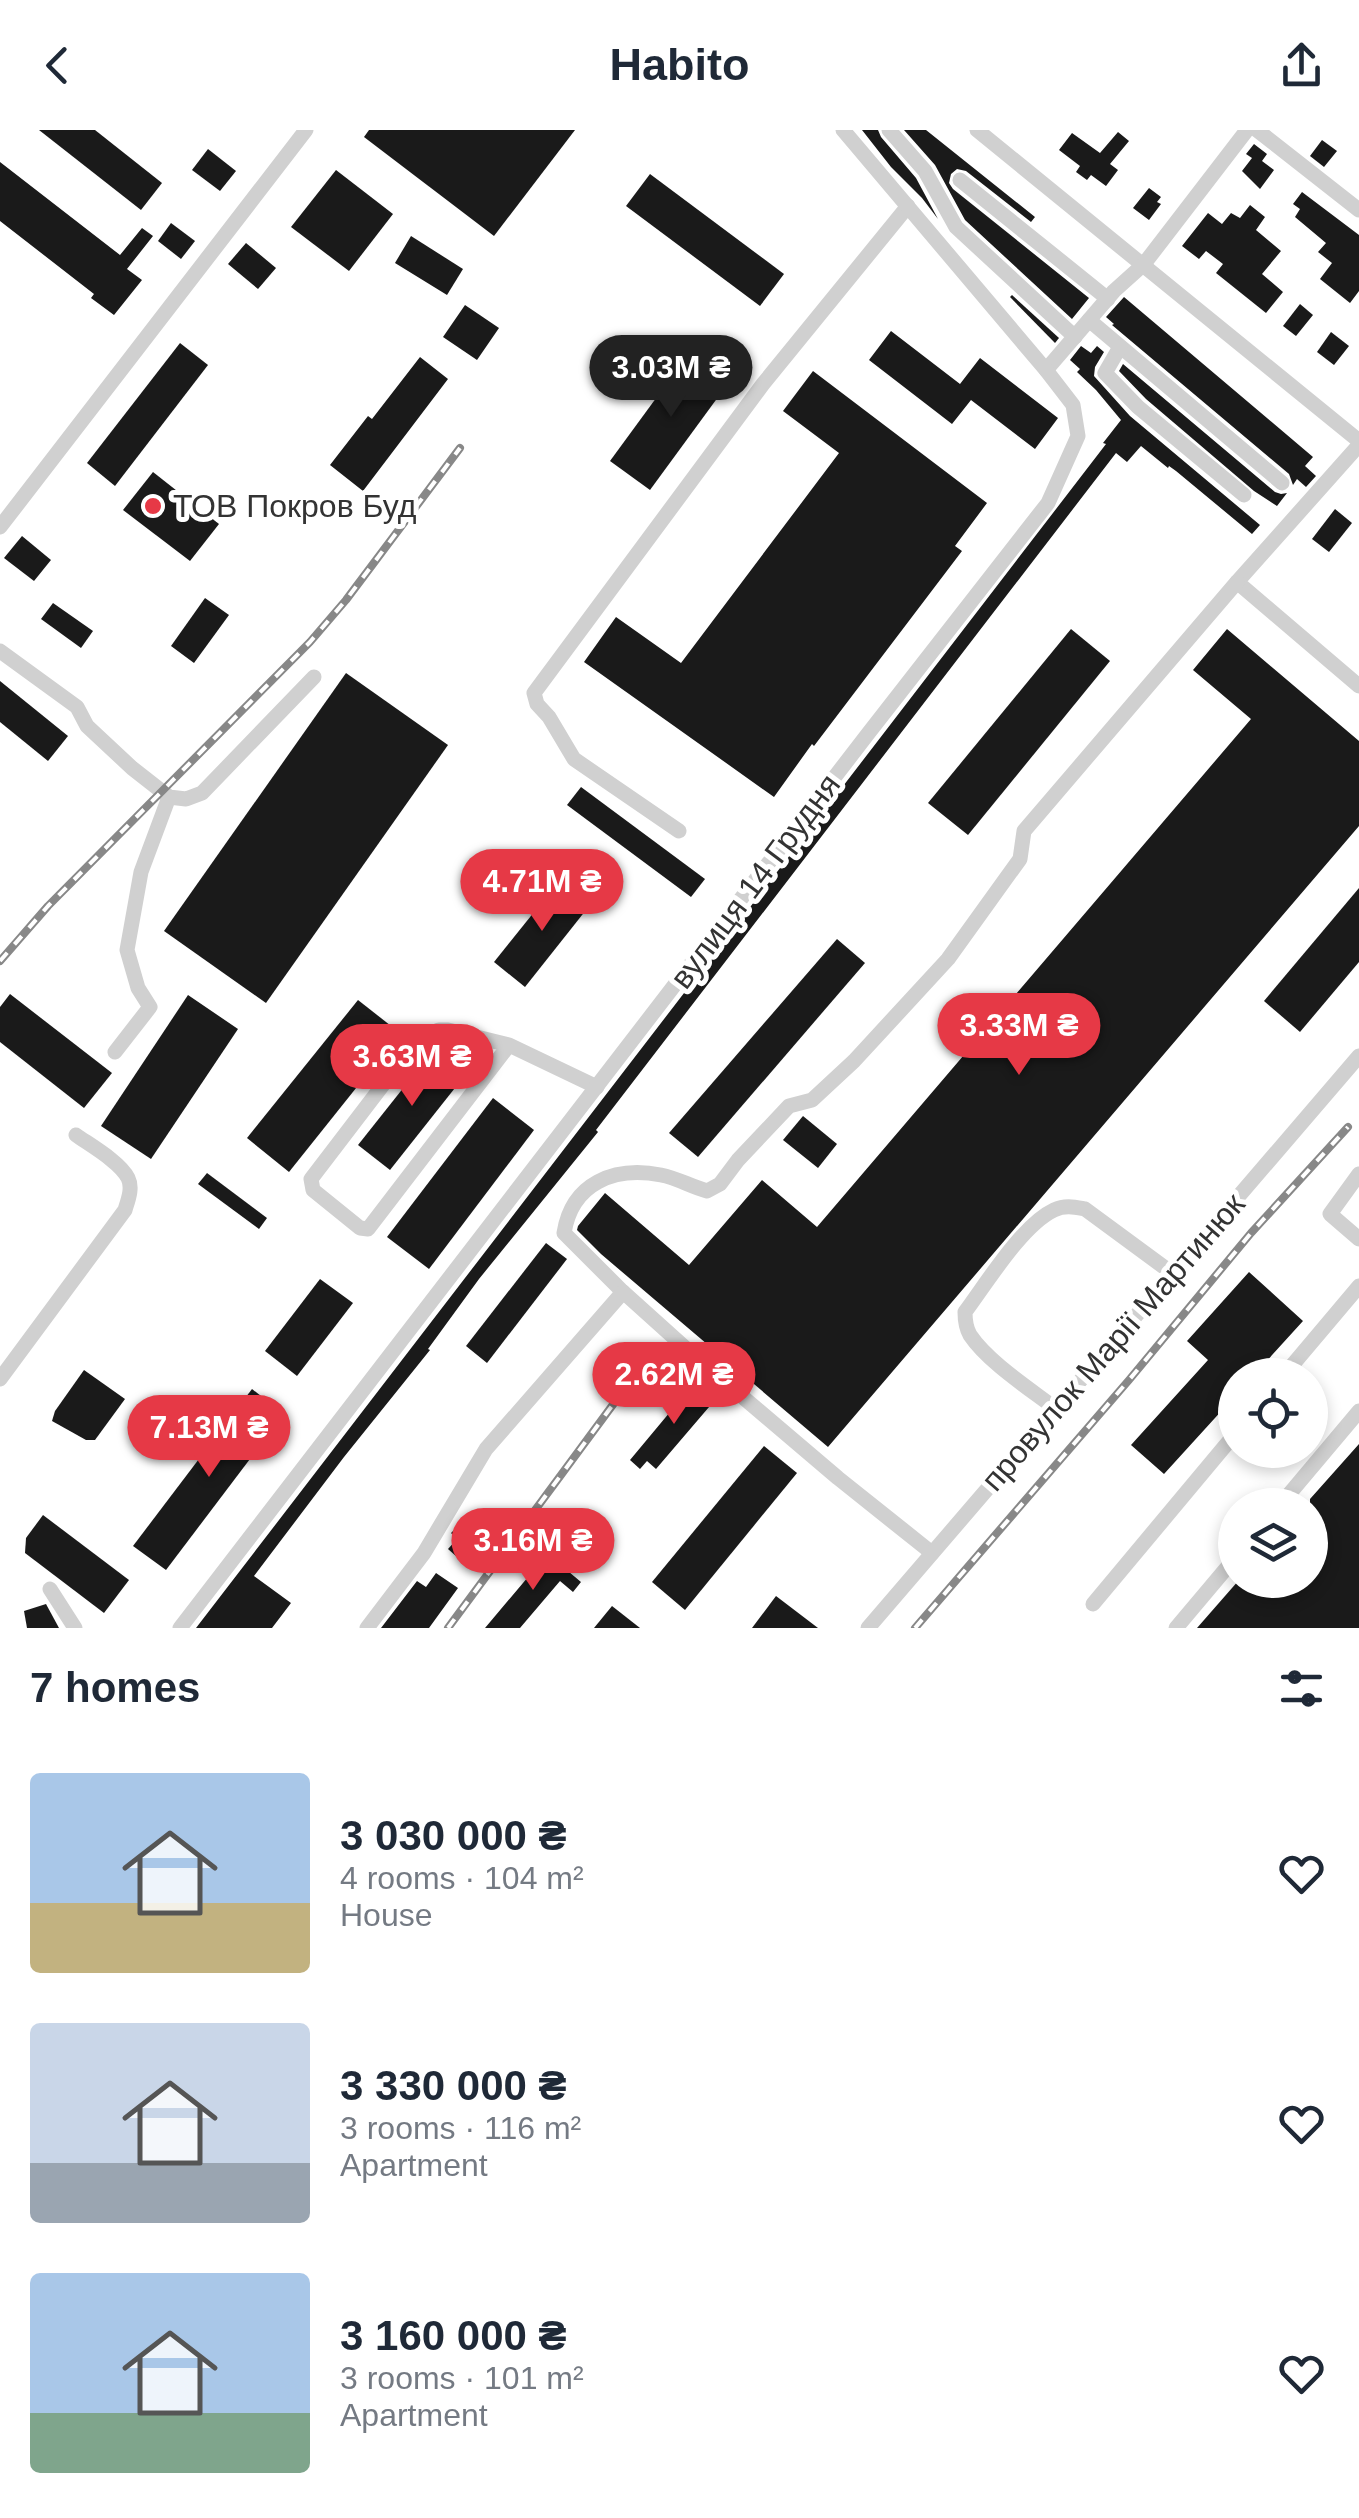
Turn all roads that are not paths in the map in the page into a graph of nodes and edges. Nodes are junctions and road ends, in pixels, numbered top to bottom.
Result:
1 (306, 130) edge
2 (843, 130) edge
3 (889, 130) edge
4 (977, 130) edge
5 (1247, 130) edge
6 (1256, 130) edge
7 (960, 180) dead end
8 (908, 206) junction
9 (1359, 210) edge
10 (1144, 264) junction
11 (1108, 299) junction
12 (1089, 320) junction
13 (1075, 337) junction
14 (1120, 346) junction
15 (1046, 370) junction
16 (1359, 443) edge
17 (1282, 483) dead end
18 (1244, 494) dead end
19 (0, 528) edge
20 (1237, 582) junction
21 (0, 651) edge
22 (314, 677) dead end
23 (1359, 686) edge
24 (169, 797) junction
25 (679, 831) dead end
26 (508, 1045) junction
27 (116, 1052) dead end
28 (1359, 1056) edge
29 (597, 1087) junction
30 (76, 1135) dead end
31 (1359, 1174) edge
32 (1359, 1239) edge
33 (1172, 1274) junction
34 (1359, 1286) edge
35 (623, 1292) junction
36 (1298, 1358) edge
37 (0, 1379) edge
38 (1056, 1409) junction
39 (1359, 1411) edge
40 (1218, 1454) edge
41 (1294, 1488) edge
42 (932, 1553) junction
43 (1218, 1578) edge
44 (50, 1589) dead end
45 (1093, 1604) dead end
46 (74, 1628) edge
47 (181, 1628) edge
48 (367, 1628) edge
49 (868, 1628) edge
50 (1176, 1628) edge

1 - 19 street
2 - 8 street, вулиця 14 Грудня
3 - 13 street
4 - 10 street
5 - 10 street
6 - 9 street
7 - 11 street
8 - 15 street, вулиця 14 Грудня
8 - 25 street
10 - 11 street
10 - 16 street
11 - 12 street
12 - 13 street
12 - 14 street
13 - 15 street
14 - 17 street
14 - 18 street
15 - 29 street, вулиця 14 Грудня
16 - 20 street
20 - 23 street
20 - 35 street
21 - 24 street
22 - 24 street
24 - 27 street
26 - 26 street
26 - 29 street
28 - 33 street, провулок Марії Мартинюк
29 - 47 street, вулиця 14 Грудня
30 - 37 street
31 - 32 street
33 - 38 street, провулок Марії Мартинюк
33 - 38 street
34 - 36 street
35 - 42 street
35 - 48 street
38 - 42 street, провулок Марії Мартинюк
39 - 41 street
40 - 45 street
42 - 49 street, провулок Марії Мартинюк
43 - 50 street
44 - 46 street

